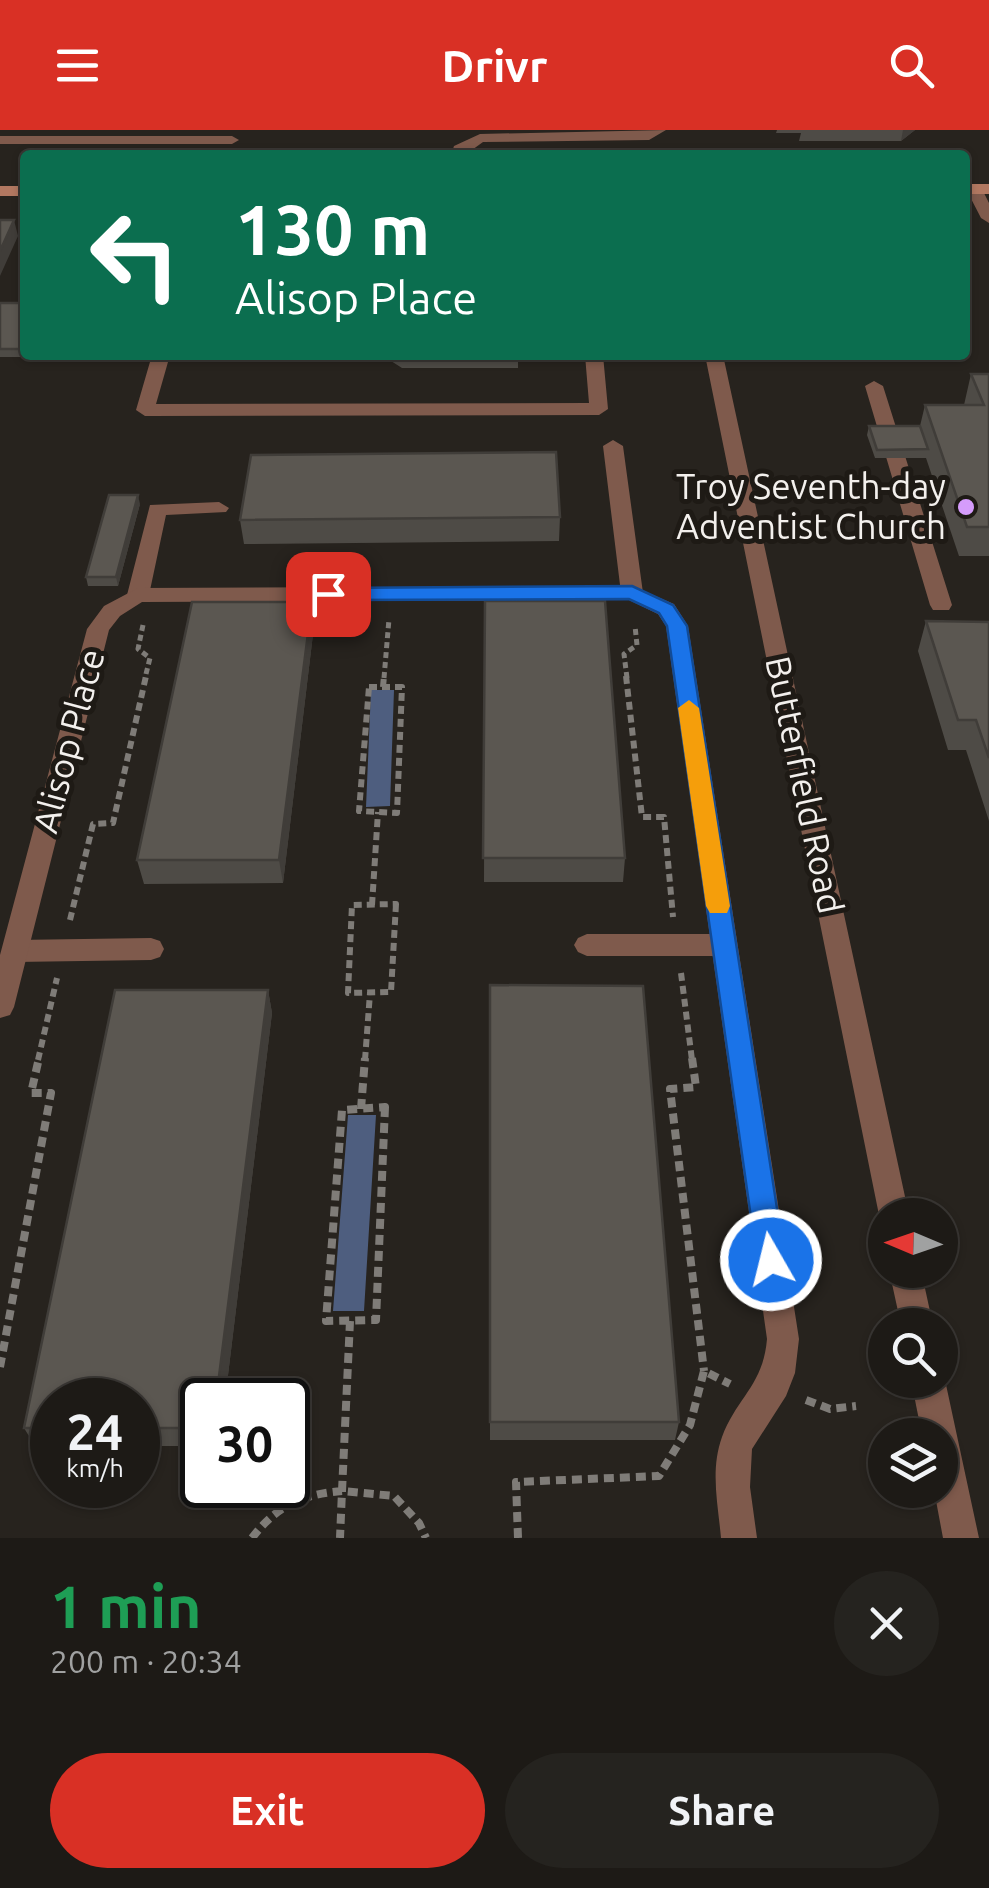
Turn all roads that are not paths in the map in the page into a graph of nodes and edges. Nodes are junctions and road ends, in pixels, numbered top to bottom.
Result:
1 (659, 130) edge
2 (8, 137) edge
3 (232, 142) edge
4 (459, 150) edge
5 (976, 189) edge
6 (989, 218) edge
7 (160, 360) edge
8 (595, 360) edge
9 (715, 360) edge
10 (874, 386) dead end
11 (613, 446) dead end
12 (219, 508) dead end
13 (633, 603) junction
14 (142, 604) junction
15 (941, 605) dead end
16 (587, 945) dead end
17 (724, 945) junction
18 (152, 949) dead end
19 (14, 951) junction
20 (0, 1006) edge
21 (890, 1198) edge
22 (955, 1508) edge
23 (739, 1538) edge
24 (961, 1538) edge

1 - 4 street
2 - 3 street
5 - 6 street
7 - 8 street
9 - 21 street, Butterfield Road
10 - 15 street
11 - 13 street
12 - 14 street
13 - 14 street
13 - 17 street
14 - 19 street, Alisop Place
16 - 17 street
17 - 23 street
18 - 19 street
19 - 20 street, Alisop Place
22 - 24 street

